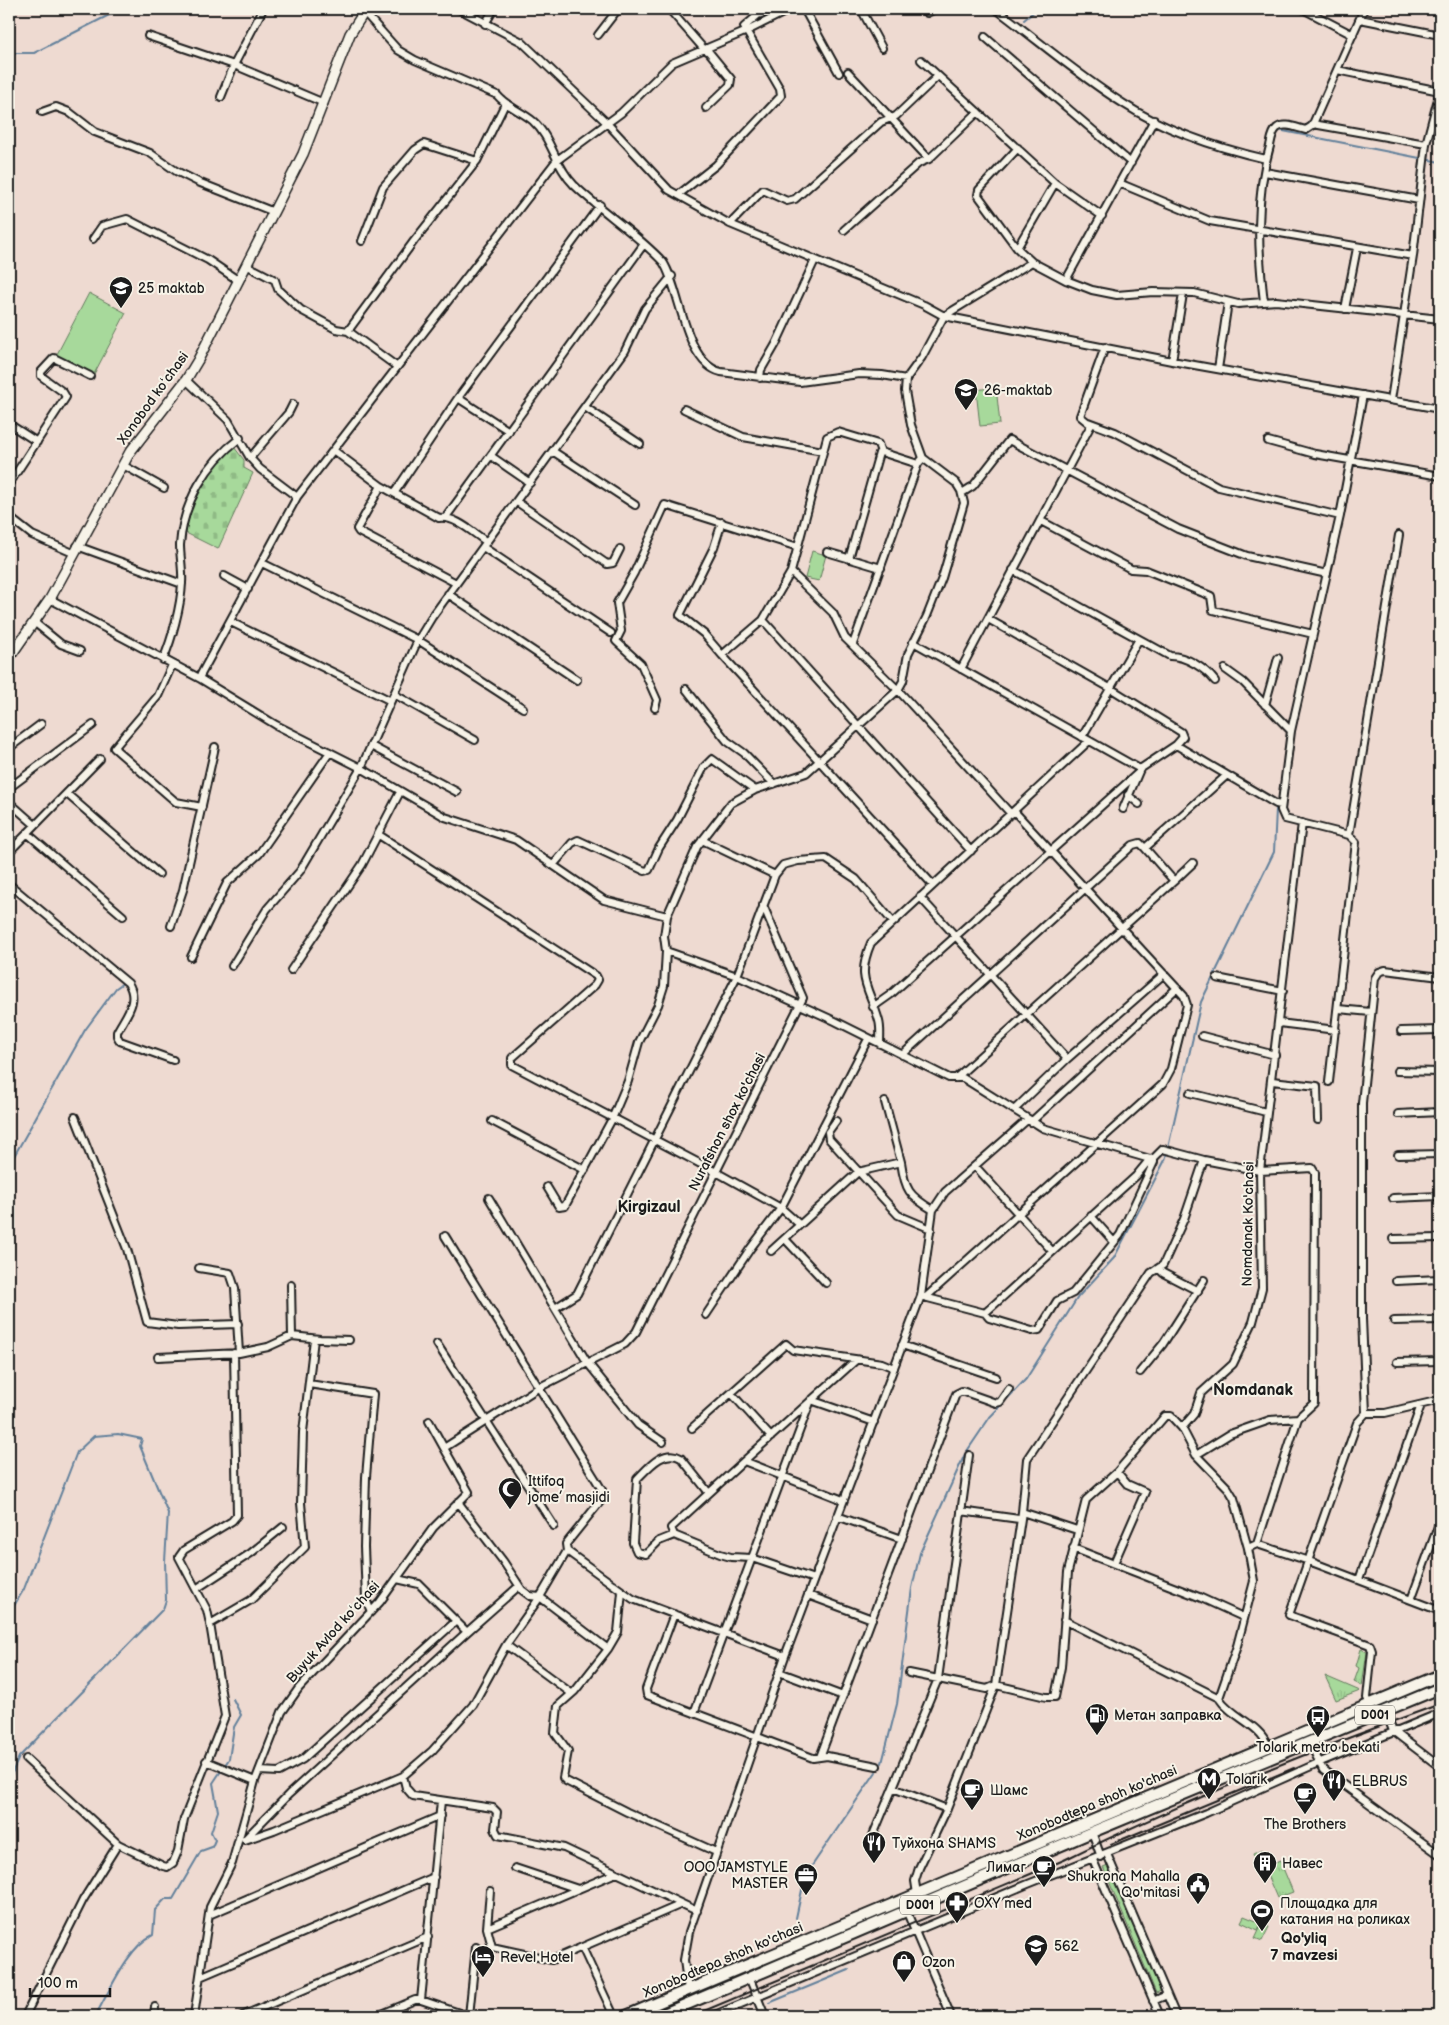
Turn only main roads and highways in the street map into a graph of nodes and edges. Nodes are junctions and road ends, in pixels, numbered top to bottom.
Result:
1 (365, 10) edge
2 (9, 658) edge
3 (1440, 1676) edge
4 (1440, 1688) edge
5 (860, 1918) junction
6 (864, 1928) junction
7 (626, 2016) edge
8 (659, 2016) edge

1 - 2 main road, Xonobod koʻchasi
3 - 5 highway, Xonobodtepa shoh ko'chasi / D001
4 - 6 highway, Xonobodtepa shoh ko'chasi / D001
5 - 6 highway
5 - 7 highway, Xonobodtepa shoh ko'chasi / D001
6 - 8 highway, Xonobodtepa shoh ko'chasi / D001

